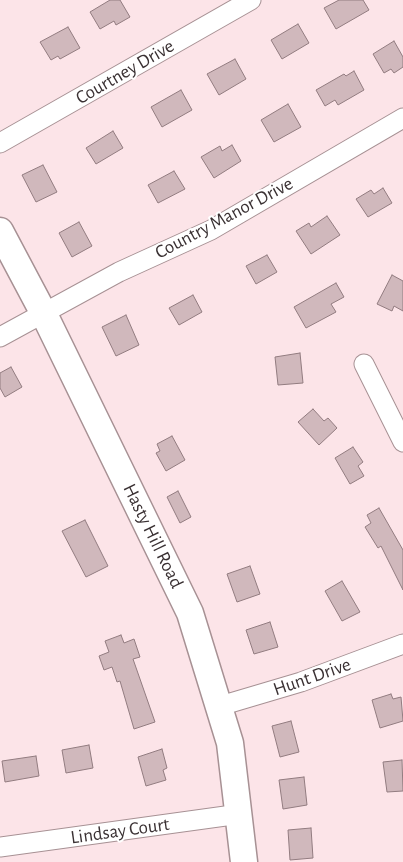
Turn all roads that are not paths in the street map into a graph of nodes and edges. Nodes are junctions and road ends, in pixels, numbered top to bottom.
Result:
1 (250, 0) edge
2 (403, 118) edge
3 (0, 143) edge
4 (0, 231) edge
5 (44, 314) junction
6 (0, 337) edge
7 (364, 364) dead end
8 (403, 442) edge
9 (403, 644) edge
10 (220, 706) junction
11 (240, 814) junction
12 (2, 852) edge
13 (244, 862) edge

1 - 3 street, Courtney Drive
2 - 5 street, Country Manor Drive
4 - 5 street, Hasty Hill Road
5 - 6 street, Country Manor Drive
5 - 10 street, Hasty Hill Road
7 - 8 street
9 - 10 street, Hunt Drive
10 - 11 street, Hasty Hill Road
11 - 12 street, Lindsay Court
11 - 13 street, Hasty Hill Road

